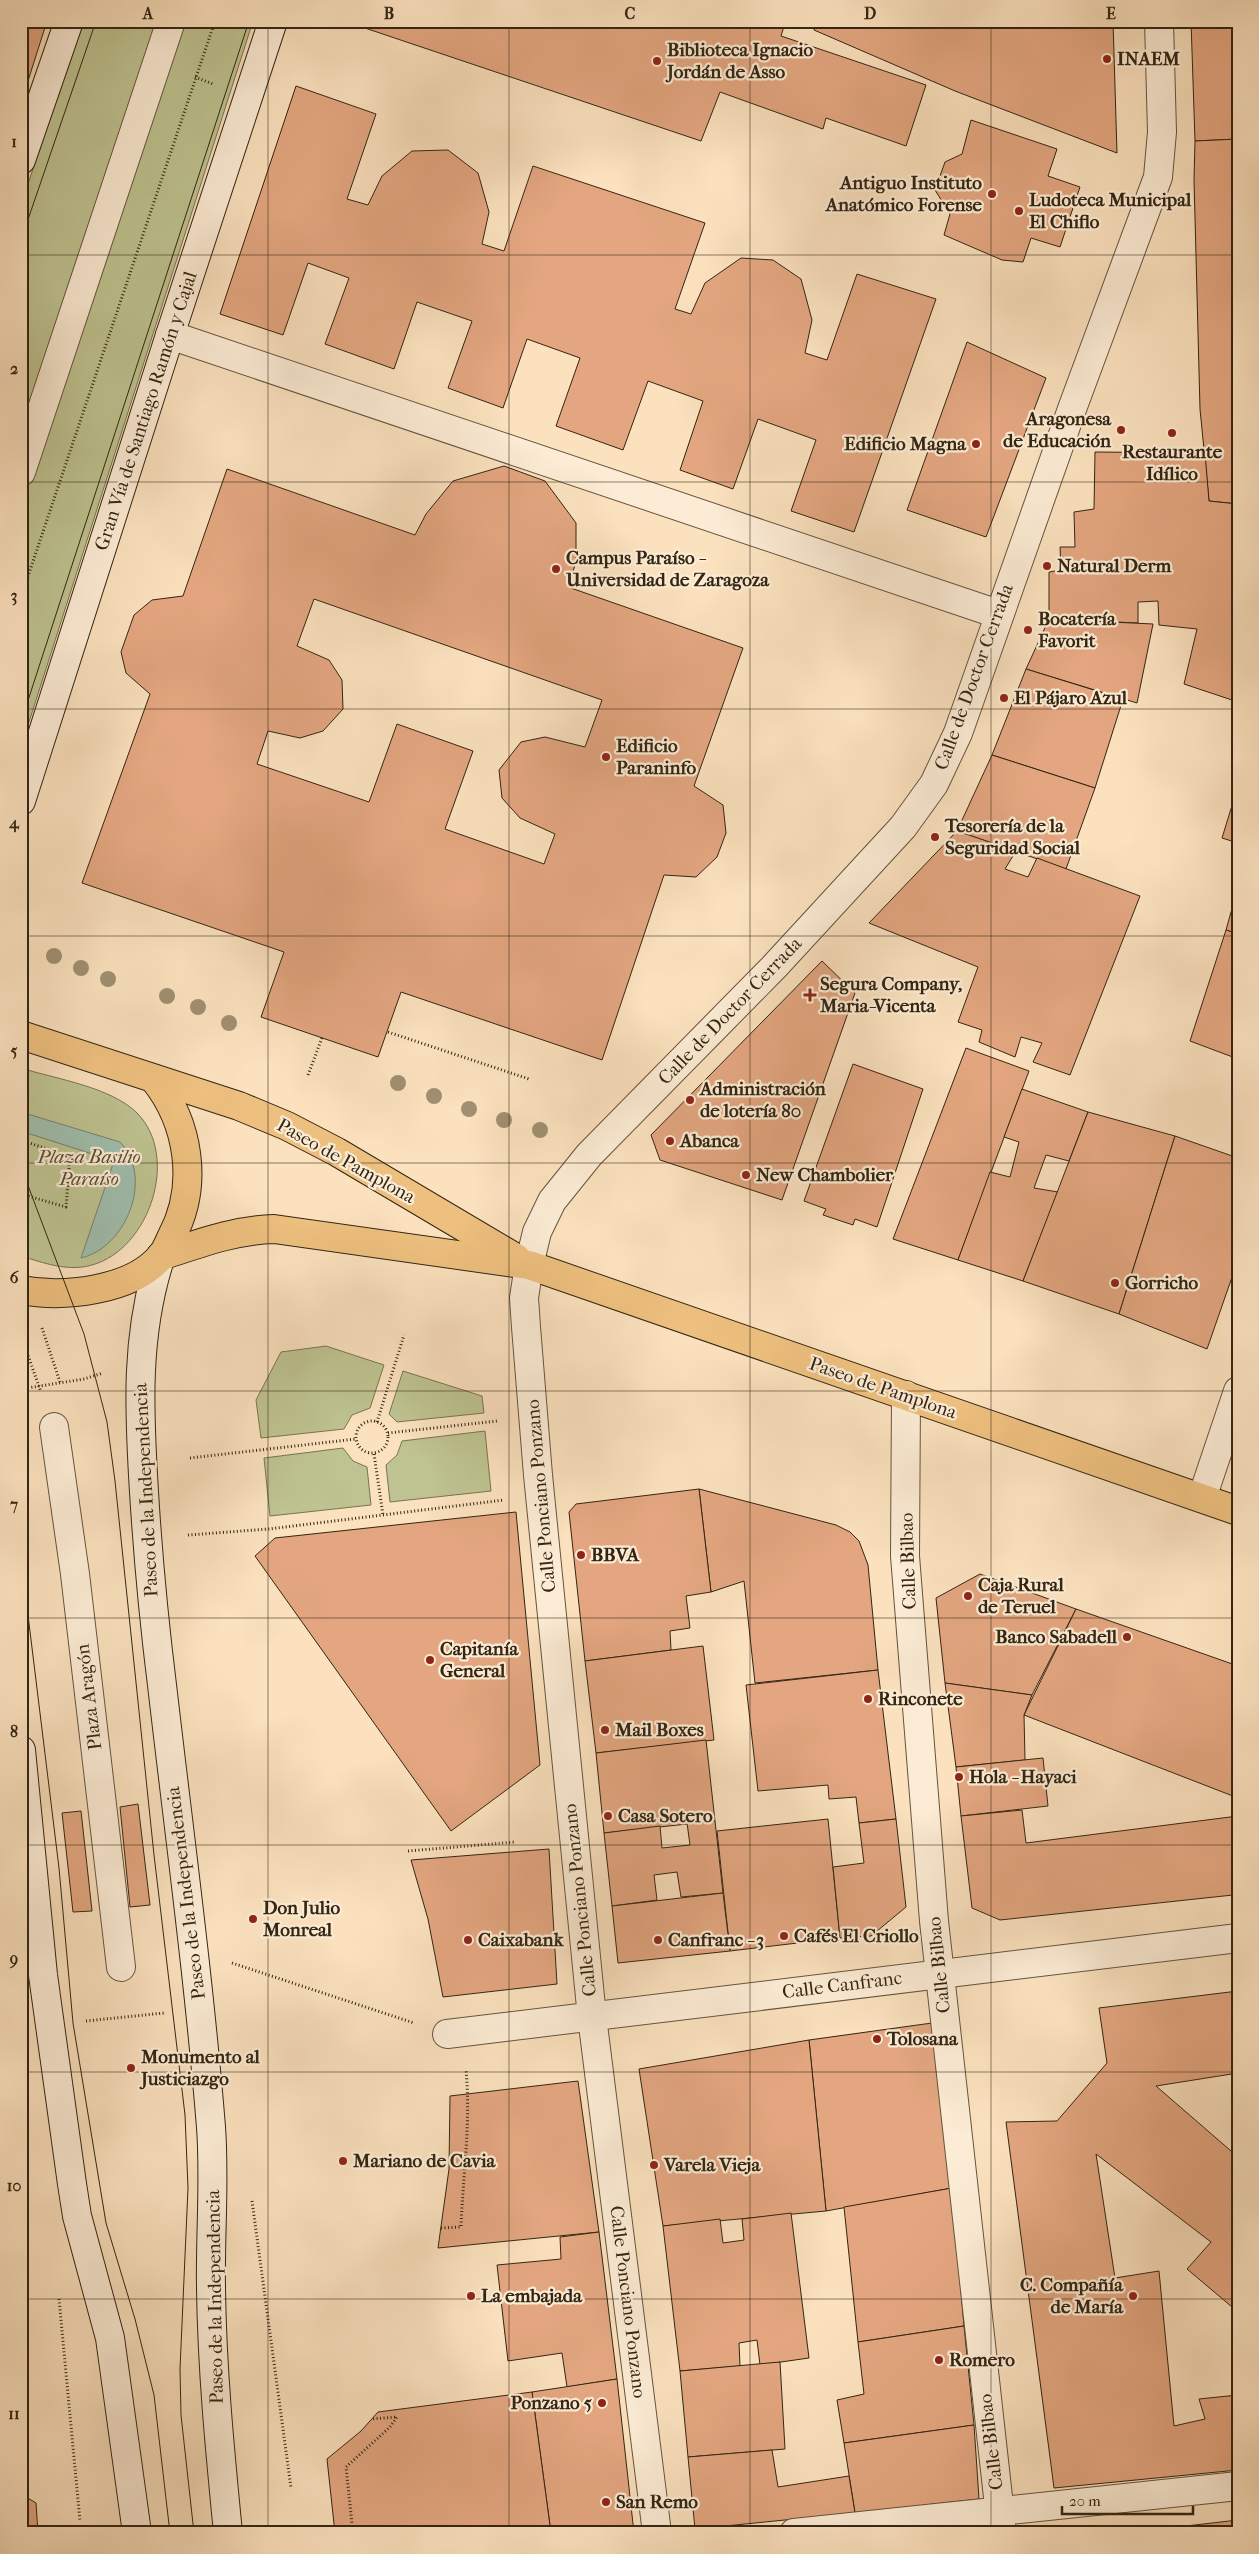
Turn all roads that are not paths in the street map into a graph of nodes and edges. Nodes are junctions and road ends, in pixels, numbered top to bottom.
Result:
1 (69, 21) edge
2 (171, 21) edge
3 (273, 21) edge
4 (1158, 21) edge
5 (21, 160) edge
6 (170, 335) junction
7 (21, 472) edge
8 (998, 614) junction
9 (21, 801) edge
10 (21, 1035) edge
11 (154, 1079) junction
12 (161, 1256) junction
13 (528, 1265) junction
14 (21, 1290) edge
15 (1238, 1391) edge
16 (906, 1395) junction
17 (54, 1427) road end
18 (1202, 1498) junction
19 (1238, 1510) edge
20 (21, 1750) edge
21 (1238, 1938) edge
22 (121, 1966) dead end
23 (940, 1974) junction
24 (592, 2016) junction
25 (447, 2034) road end
26 (1238, 2486) edge
27 (1000, 2522) edge
28 (137, 2533) edge
29 (228, 2533) edge
30 (657, 2533) edge
31 (794, 2533) edge

1 - 5 street
2 - 7 street
3 - 6 street, Gran Vía de Santiago Ramón y Cajal
4 - 8 street, Calle de Doctor Cerrada
6 - 8 street
6 - 9 street, Gran Vía de Santiago Ramón y Cajal
8 - 13 street, Calle de Doctor Cerrada
10 - 11 main road
11 - 12 main road
11 - 13 main road, Paseo de Pamplona
12 - 13 main road, Paseo de Pamplona
12 - 14 main road
12 - 29 street, Paseo de la Independencia
13 - 16 main road, Paseo de Pamplona
13 - 24 street, Calle Ponciano Ponzano
15 - 18 street
16 - 18 main road, Paseo de Pamplona
16 - 23 street, Calle Bilbao
17 - 22 street, Plaza Aragón
18 - 19 main road, Paseo de Pamplona
20 - 28 street
21 - 23 street, Calle Canfranc
23 - 24 street, Calle Canfranc
23 - 27 street, Calle Bilbao
24 - 25 street, Calle Canfranc
24 - 30 street, Calle Ponciano Ponzano
26 - 27 street
27 - 31 street

